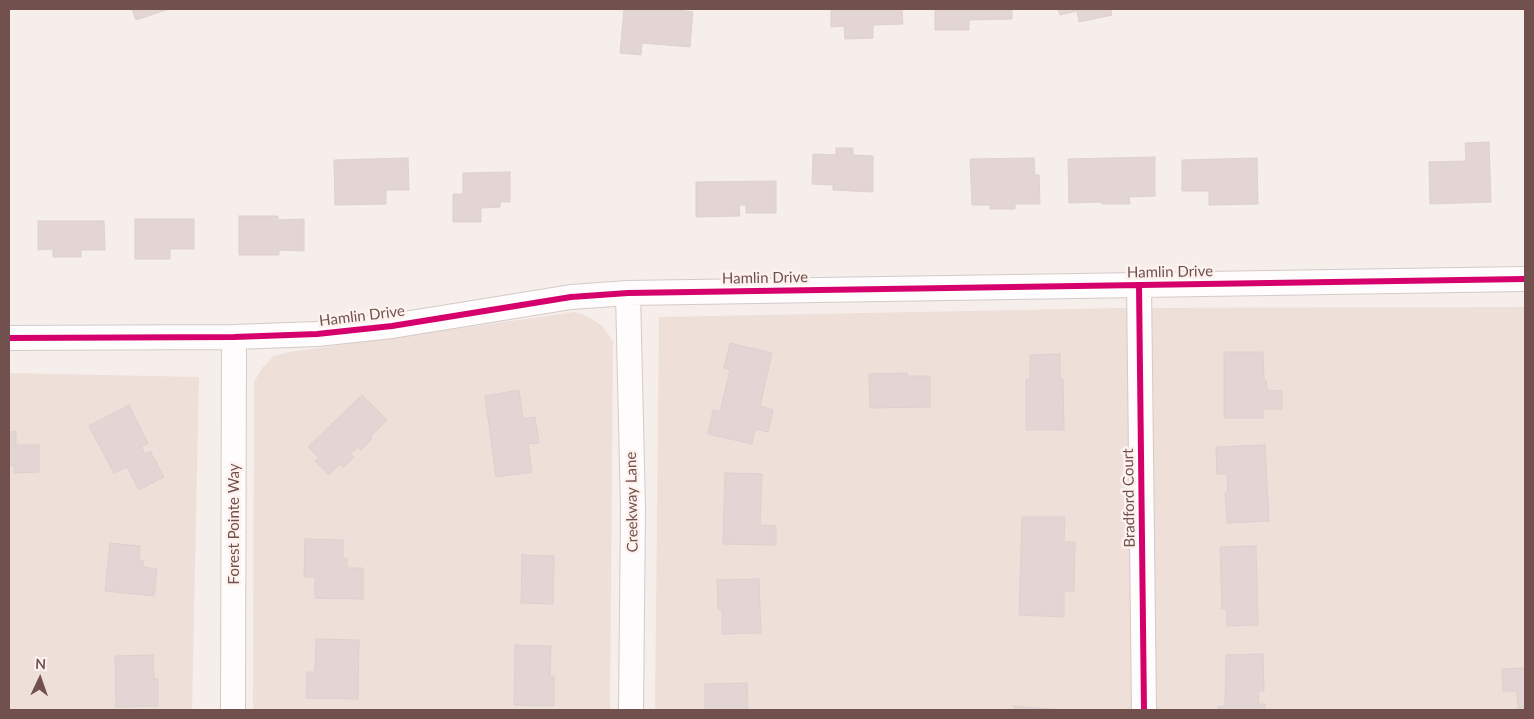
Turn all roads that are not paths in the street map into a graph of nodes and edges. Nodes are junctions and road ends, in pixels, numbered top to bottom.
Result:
1 (1525, 279) edge
2 (1139, 285) junction
3 (628, 293) junction
4 (234, 337) junction
5 (9, 338) edge
6 (233, 710) edge
7 (632, 710) edge
8 (1144, 710) edge

1 - 2 street, Hamlin Drive
2 - 3 street, Hamlin Drive
2 - 8 street, Bradford Court
3 - 4 street, Hamlin Drive
3 - 7 street, Creekway Lane
4 - 5 street, Hamlin Drive
4 - 6 street, Forest Pointe Way

